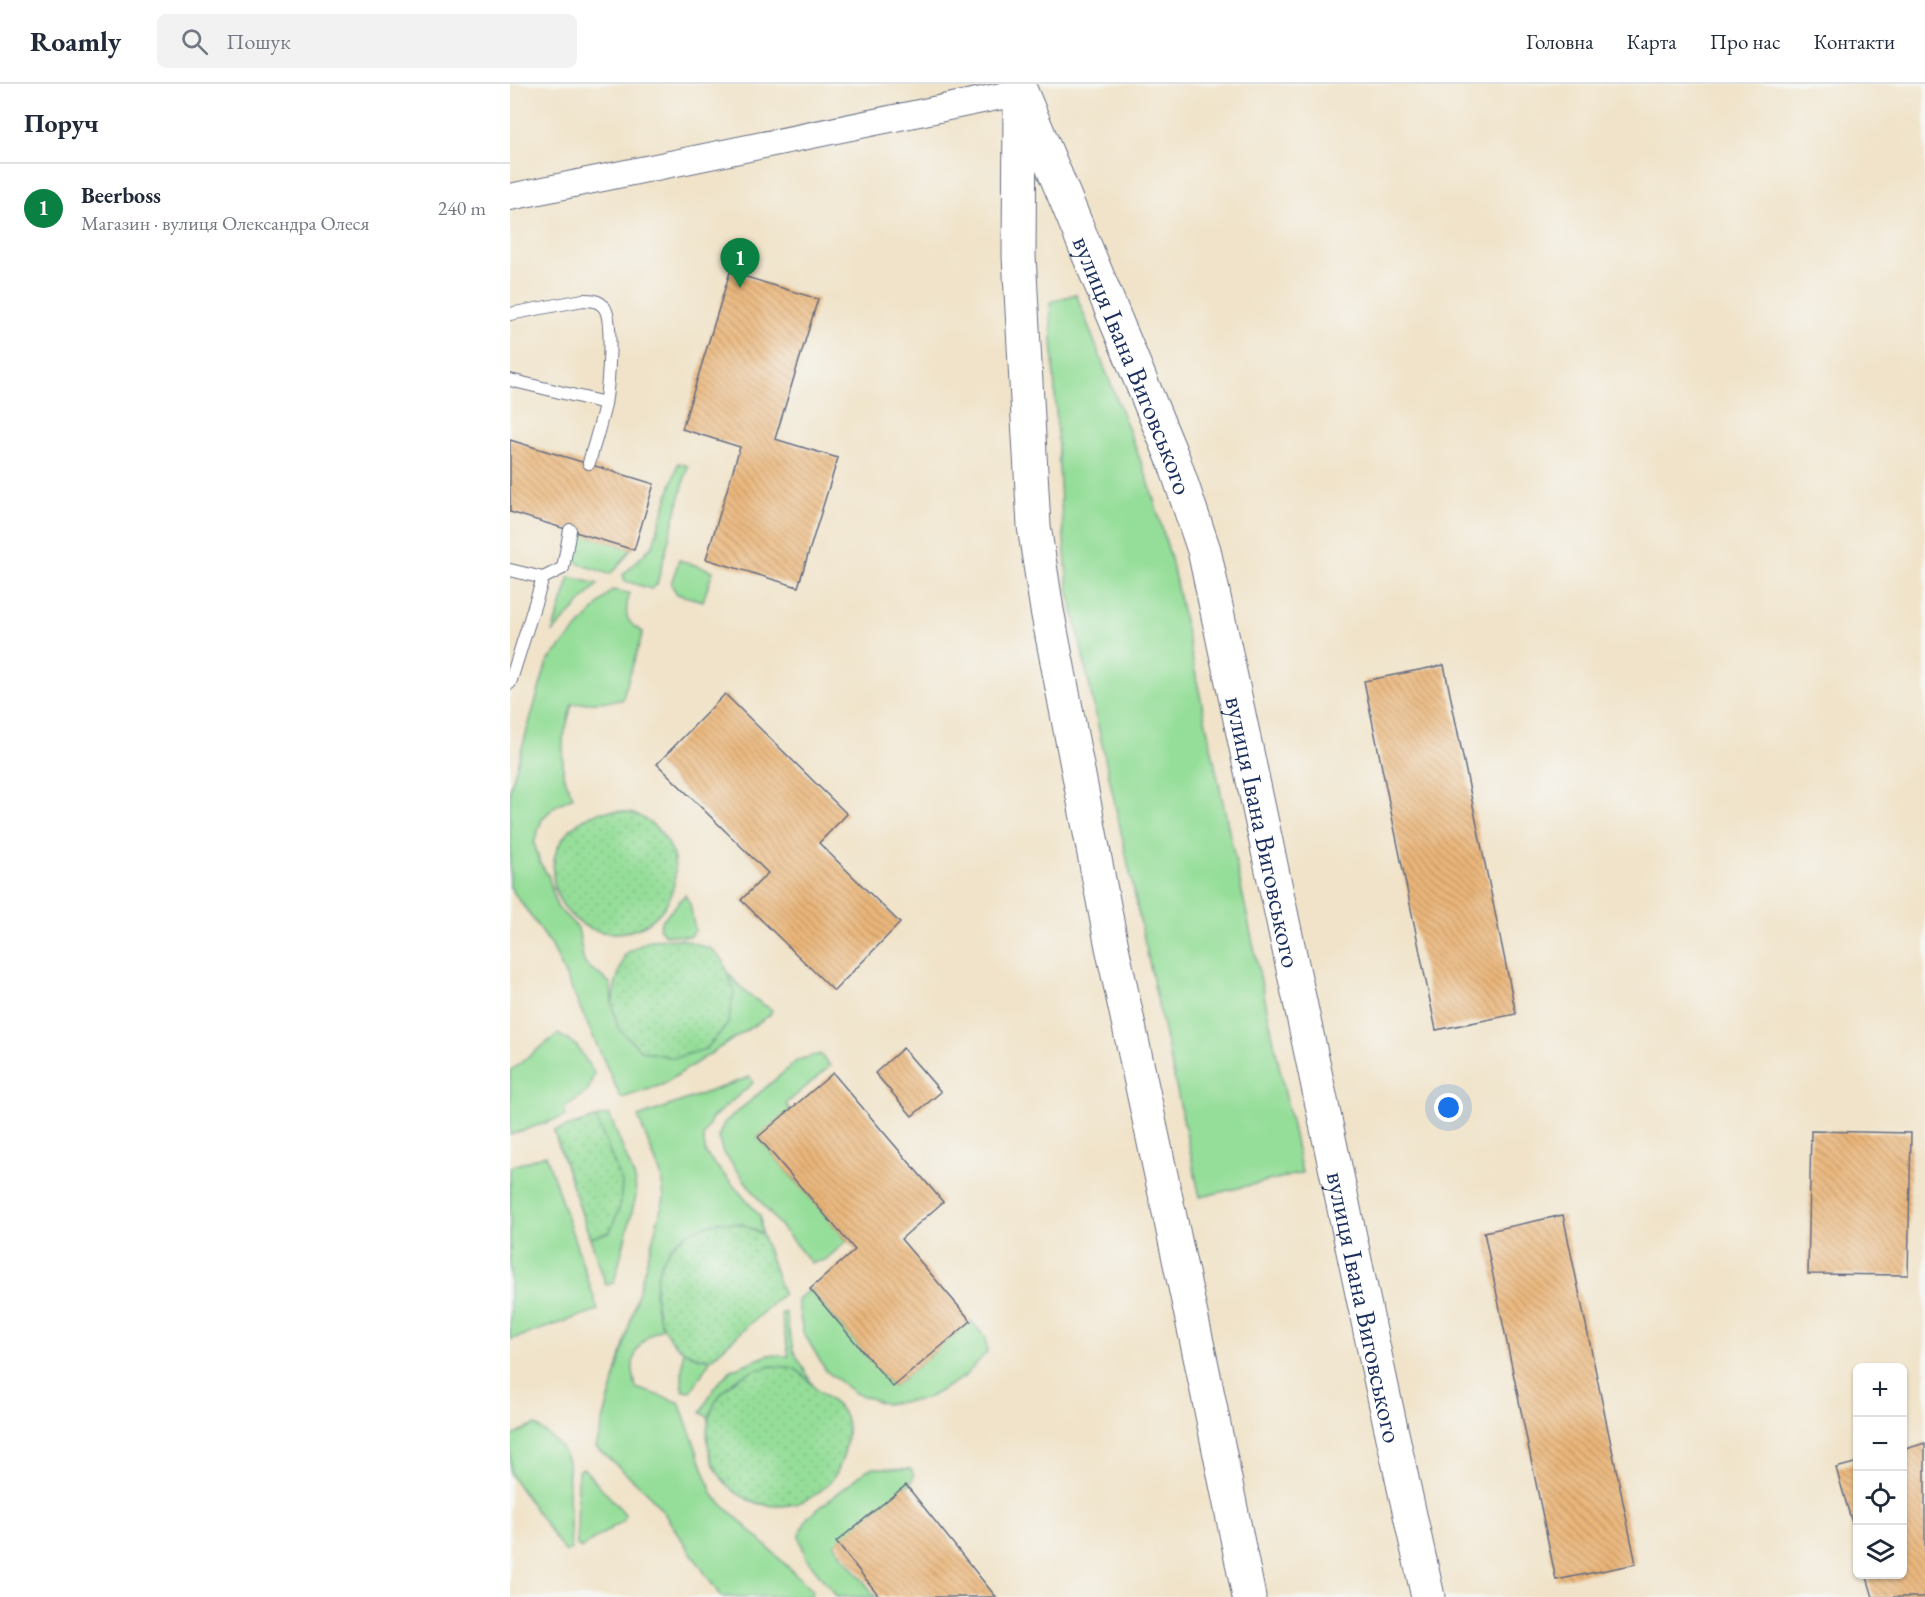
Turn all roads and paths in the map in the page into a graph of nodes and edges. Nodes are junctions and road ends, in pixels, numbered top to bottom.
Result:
1 (1020, 88) edge
2 (510, 197) edge
3 (510, 314) edge
4 (510, 380) edge
5 (605, 403) junction
6 (589, 463) dead end
7 (570, 530) dead end
8 (510, 570) edge
9 (543, 578) junction
10 (510, 683) edge
11 (1249, 1597) edge
12 (1428, 1597) edge

1 - 2 street
1 - 11 main road
1 - 12 main road, вулиця Івана Виговського
3 - 5 lane
4 - 5 lane
5 - 6 lane
7 - 9 lane
8 - 9 lane
9 - 10 lane

